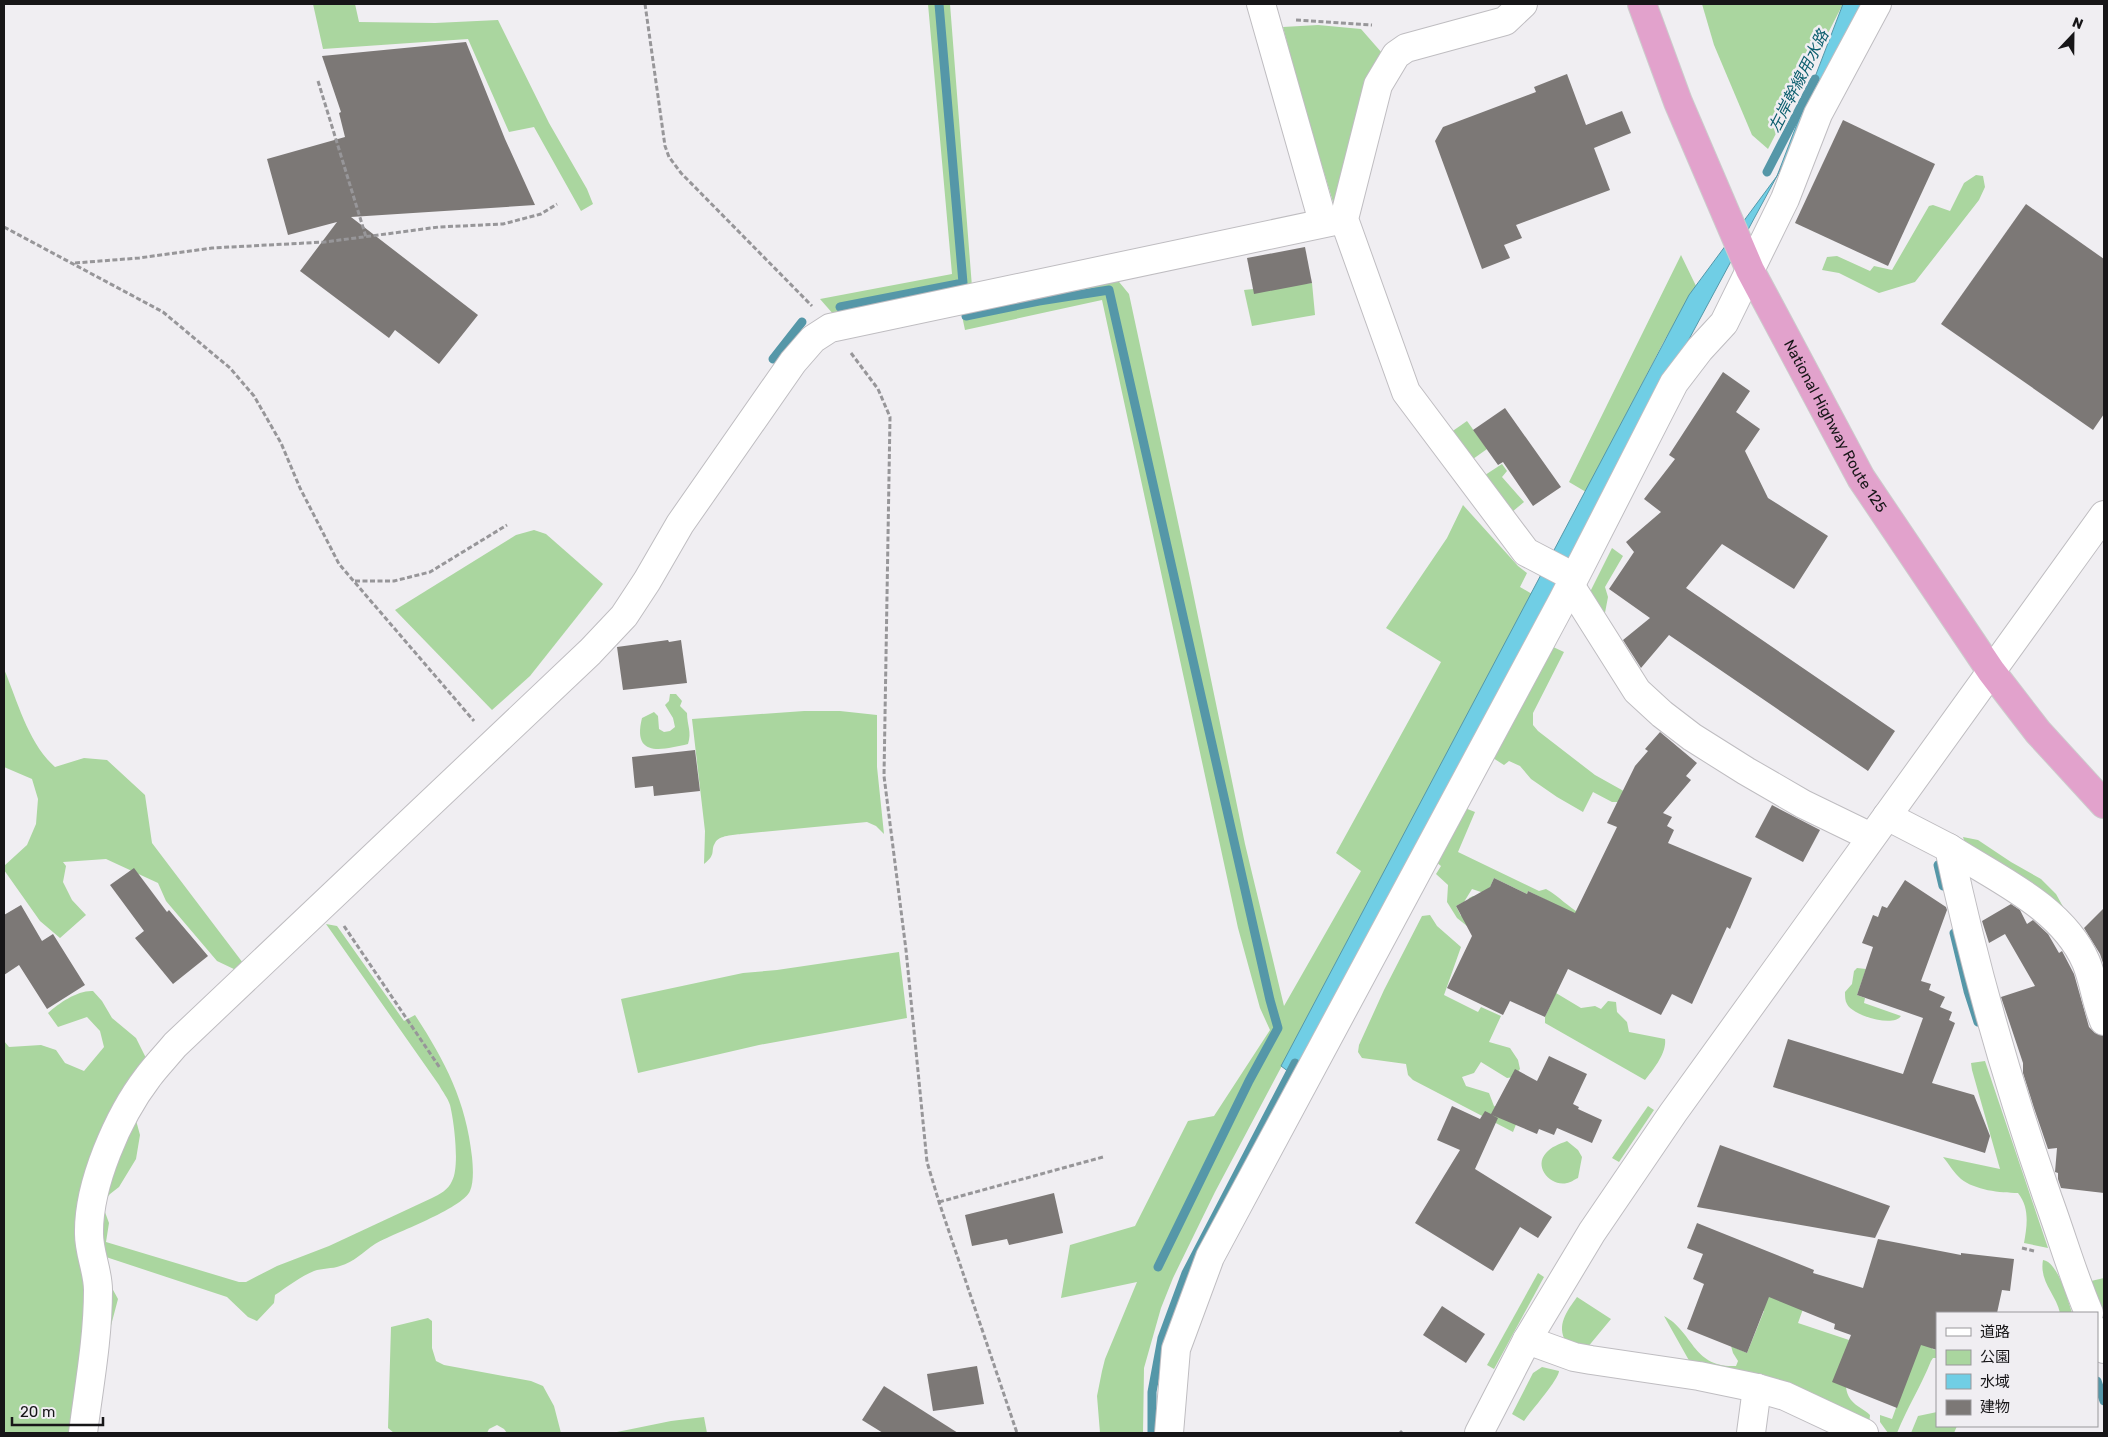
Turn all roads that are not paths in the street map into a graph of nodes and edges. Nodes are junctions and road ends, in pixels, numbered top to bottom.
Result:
1 (1261, 4) edge
2 (1523, 4) edge
3 (1642, 4) edge
4 (1877, 4) edge
5 (1334, 221) junction
6 (1750, 270) junction
7 (2104, 515) edge
8 (1572, 581) junction
9 (1991, 671) junction
10 (2104, 804) edge
11 (1886, 816) junction
12 (1871, 837) junction
13 (1949, 848) junction
14 (2104, 1021) edge
15 (2089, 1312) edge
16 (2098, 1334) edge
17 (1527, 1340) junction
18 (2104, 1349) edge
19 (1757, 1388) junction
20 (83, 1433) edge
21 (1168, 1433) edge
22 (1478, 1433) edge
23 (1751, 1433) edge
24 (1864, 1433) edge

1 - 5 street
2 - 5 street
3 - 6 highway, National Highway Route 125
4 - 6 street
5 - 8 street
5 - 20 street
6 - 8 street
6 - 9 highway, National Highway Route 125
7 - 9 street
8 - 12 street
8 - 21 street
9 - 10 highway, National Highway Route 125
9 - 11 street
11 - 12 street
11 - 13 street
12 - 17 street
13 - 14 street
13 - 15 street
16 - 18 street
17 - 19 street
17 - 22 street
19 - 23 street
19 - 24 street

